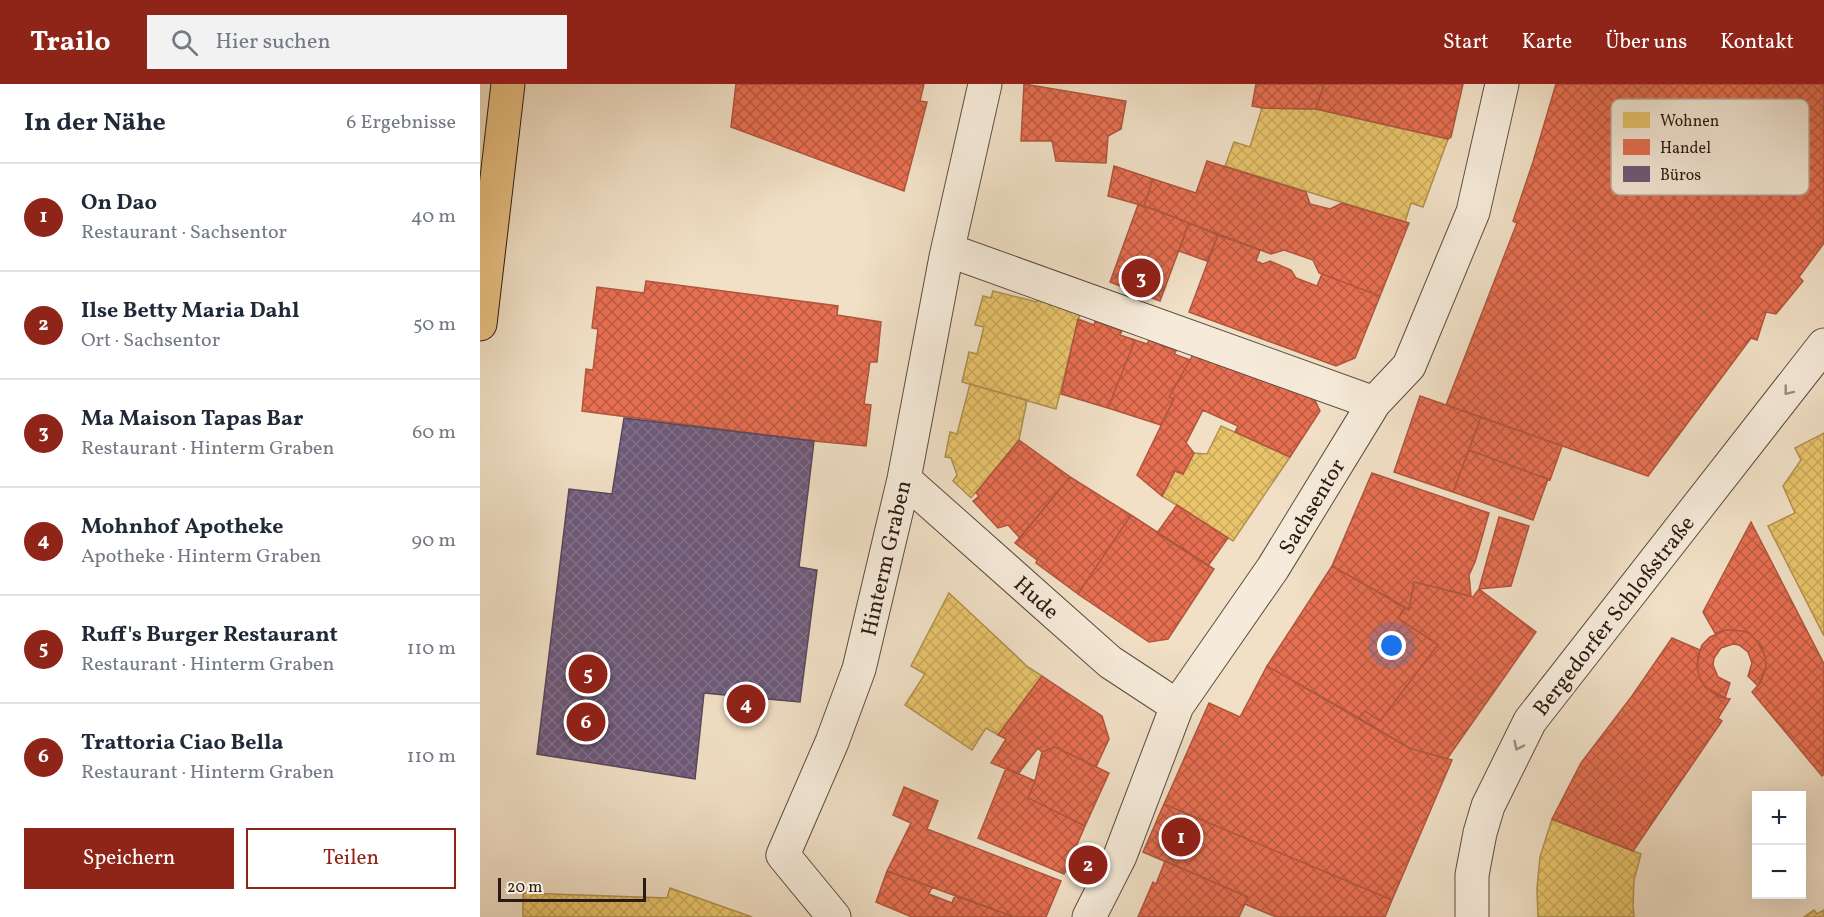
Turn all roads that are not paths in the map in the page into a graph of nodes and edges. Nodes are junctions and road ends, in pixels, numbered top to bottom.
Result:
1 (508, 84) edge
2 (985, 84) edge
3 (1502, 84) edge
4 (948, 249) junction
5 (480, 324) edge
6 (1824, 345) edge
7 (1374, 403) junction
8 (904, 479) junction
9 (1177, 706) junction
10 (834, 917) edge
11 (1089, 917) edge
12 (1472, 917) edge

1 - 5 main road
2 - 4 street, Hinterm Graben
3 - 7 street, Sachsentor
4 - 7 street
4 - 8 street, Hinterm Graben
6 -> 12 street, Bergedorfer Schloßstraße
7 - 9 street, Sachsentor
8 - 9 street, Hude
8 - 10 street, Hinterm Graben
9 - 11 street, Sachsentor

